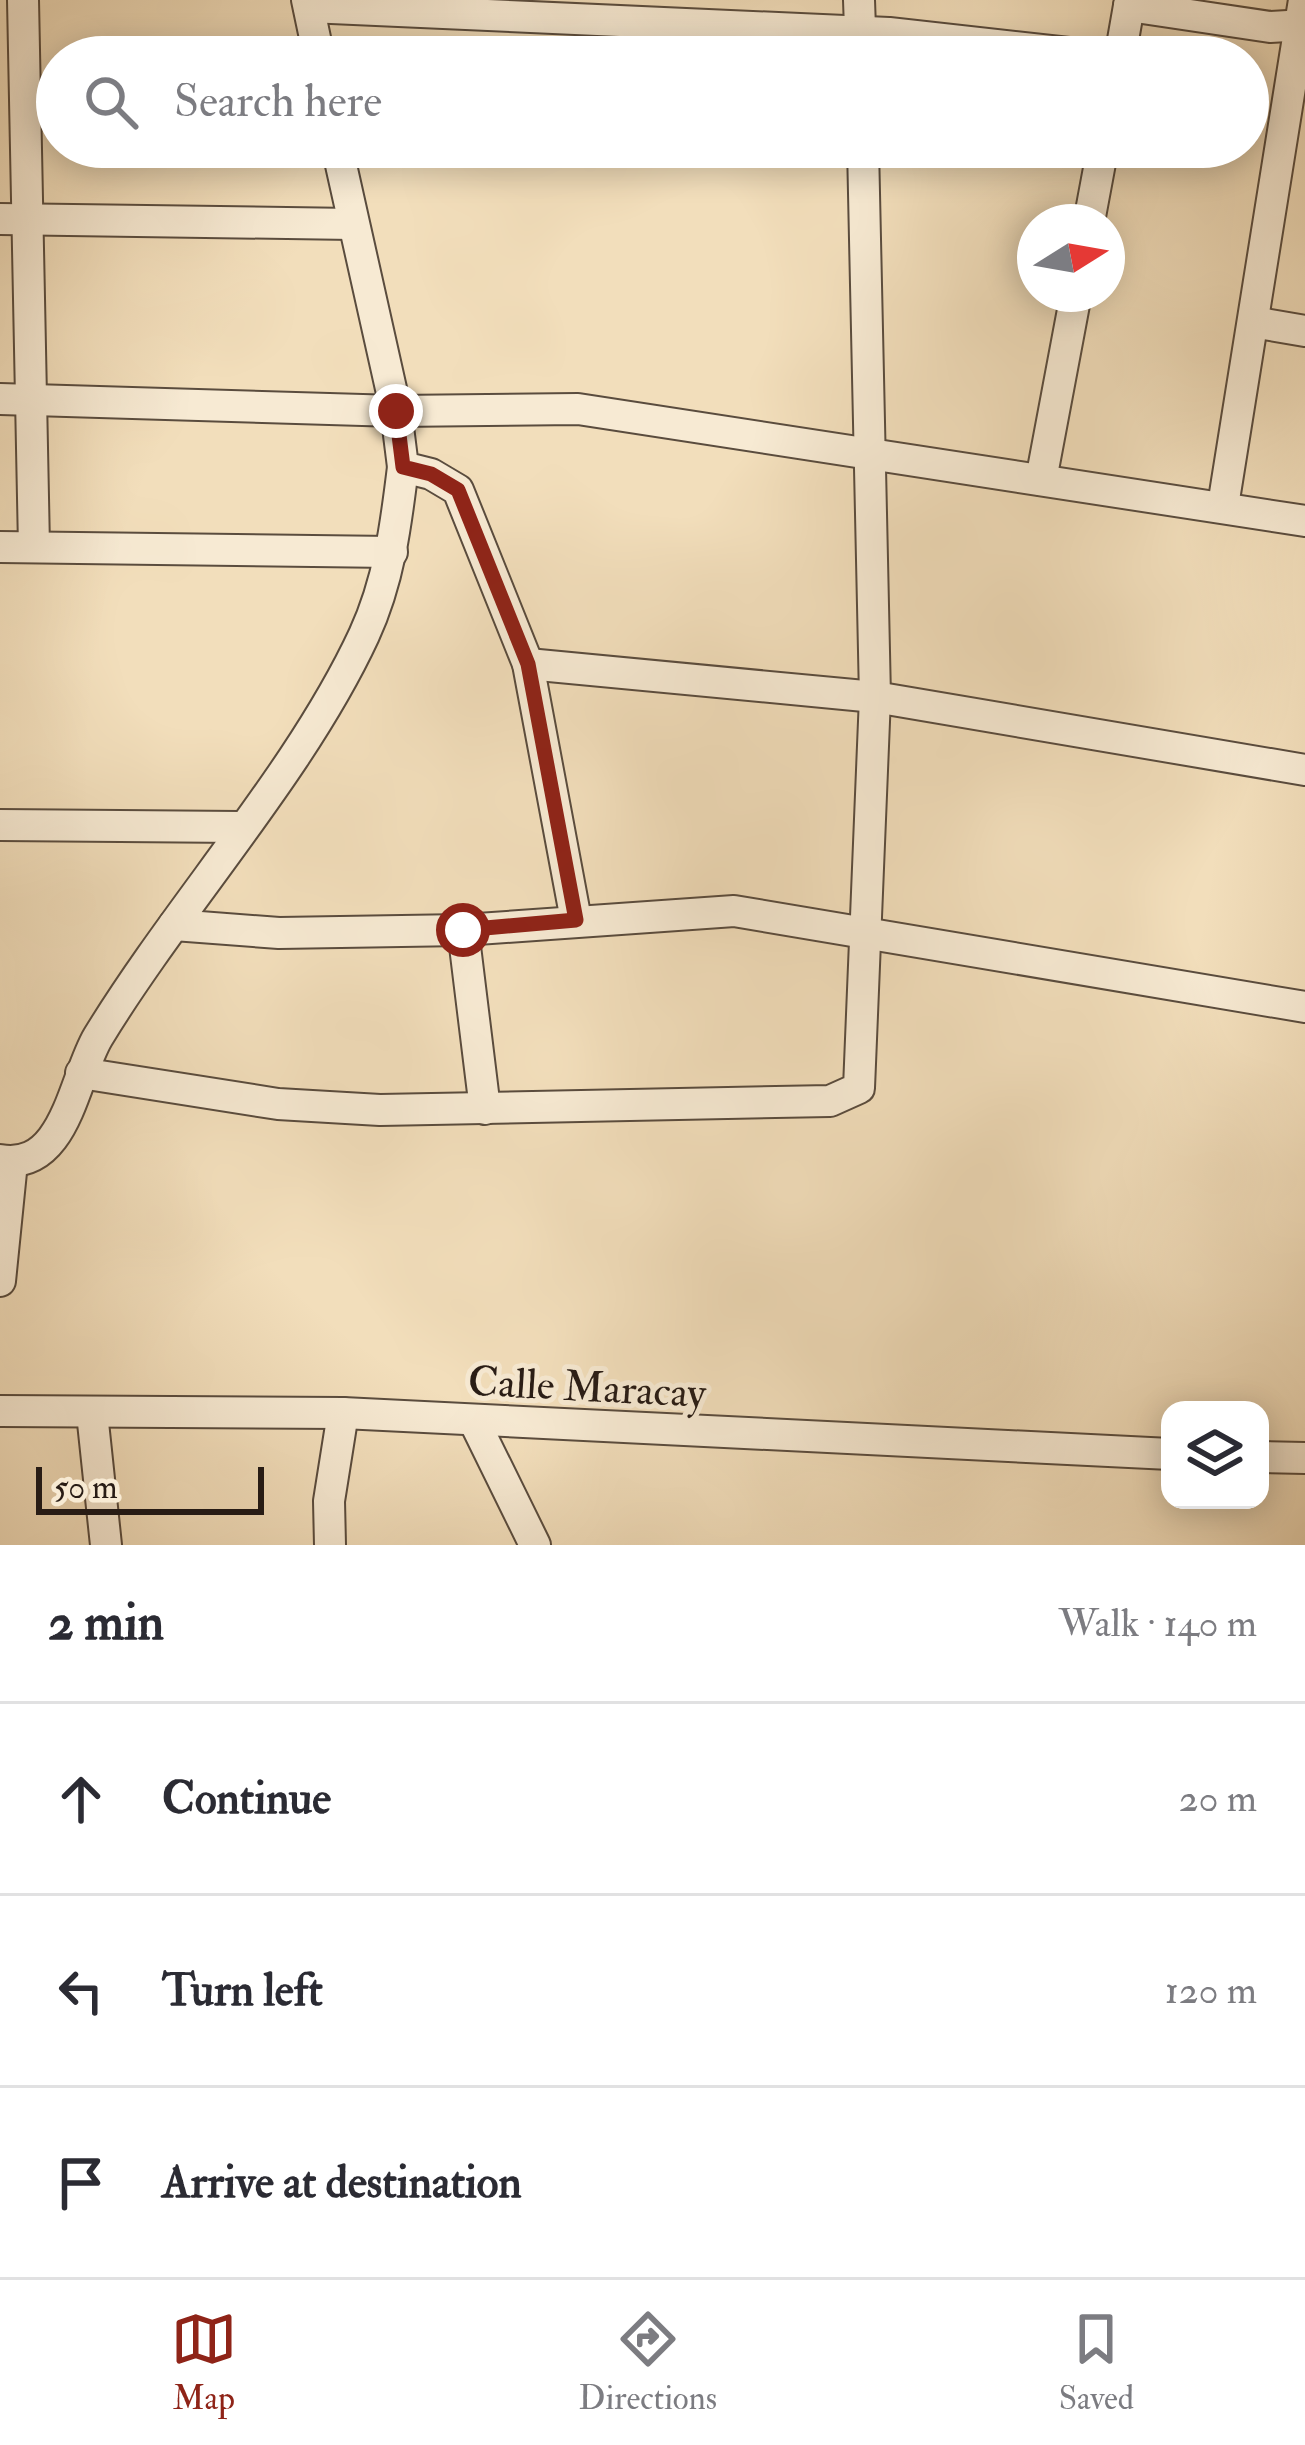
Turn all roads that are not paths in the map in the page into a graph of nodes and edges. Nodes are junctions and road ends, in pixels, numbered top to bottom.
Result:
1 (23, 0) edge
2 (859, 0) edge
3 (308, 3) edge
4 (1129, 3) edge
5 (1303, 17) edge
6 (315, 36) edge
7 (742, 36) edge
8 (861, 36) edge
9 (1124, 36) edge
10 (1293, 152) edge
11 (342, 168) edge
12 (864, 168) edge
13 (1099, 168) edge
14 (1092, 204) edge
15 (14, 219) edge
16 (353, 224) junction
17 (1073, 312) edge
18 (1252, 322) junction
19 (1305, 331) edge
20 (16, 399) edge
21 (396, 411) junction
22 (871, 454) junction
23 (403, 467) junction
24 (1041, 480) junction
25 (1222, 506) junction
26 (1305, 521) edge
27 (0, 547) edge
28 (34, 547) junction
29 (392, 552) junction
30 (528, 664) junction
31 (874, 697) junction
32 (1305, 770) edge
33 (0, 825) edge
34 (240, 827) junction
35 (576, 920) junction
36 (174, 926) junction
37 (463, 930) junction
38 (868, 932) junction
39 (1305, 993) edge
40 (1304, 1007) edge
41 (81, 1073) junction
42 (485, 1108) junction
43 (6, 1161) edge
44 (0, 1281) edge
45 (0, 1411) edge
46 (92, 1413) junction
47 (343, 1413) junction
48 (475, 1423) junction
49 (1161, 1454) edge
50 (1269, 1456) edge
51 (1305, 1458) edge
52 (106, 1545) edge
53 (330, 1545) edge
54 (535, 1545) edge

1 - 15 street
2 - 8 street
3 - 6 street
3 - 7 street
4 - 5 street
4 - 9 street
5 - 10 street
10 - 18 street
11 - 16 street
12 - 22 street
13 - 14 street
15 - 16 street
15 - 20 street
16 - 21 street
17 - 24 street
18 - 19 street
18 - 25 street
20 - 21 street
20 - 28 street
21 - 22 street
21 - 23 street
22 - 24 street
22 - 31 street
23 - 29 street
23 - 30 street
24 - 25 street
25 - 26 street
27 - 28 street
28 - 29 street
29 - 34 street
30 - 31 street
30 - 35 street
31 - 32 street
31 - 38 street
33 - 34 street
34 - 36 street
35 - 37 street
35 - 38 street
36 - 37 street
36 - 41 street
37 - 42 street
38 - 40 street
38 - 42 street
39 - 40 street
41 - 42 street
41 - 43 street
43 - 44 street
45 - 46 street, Calle Maracay
46 - 47 street, Calle Maracay
46 - 52 street
47 - 48 street, Calle Maracay
47 - 53 street
48 - 49 street, Calle Maracay
48 - 54 street
50 - 51 street

